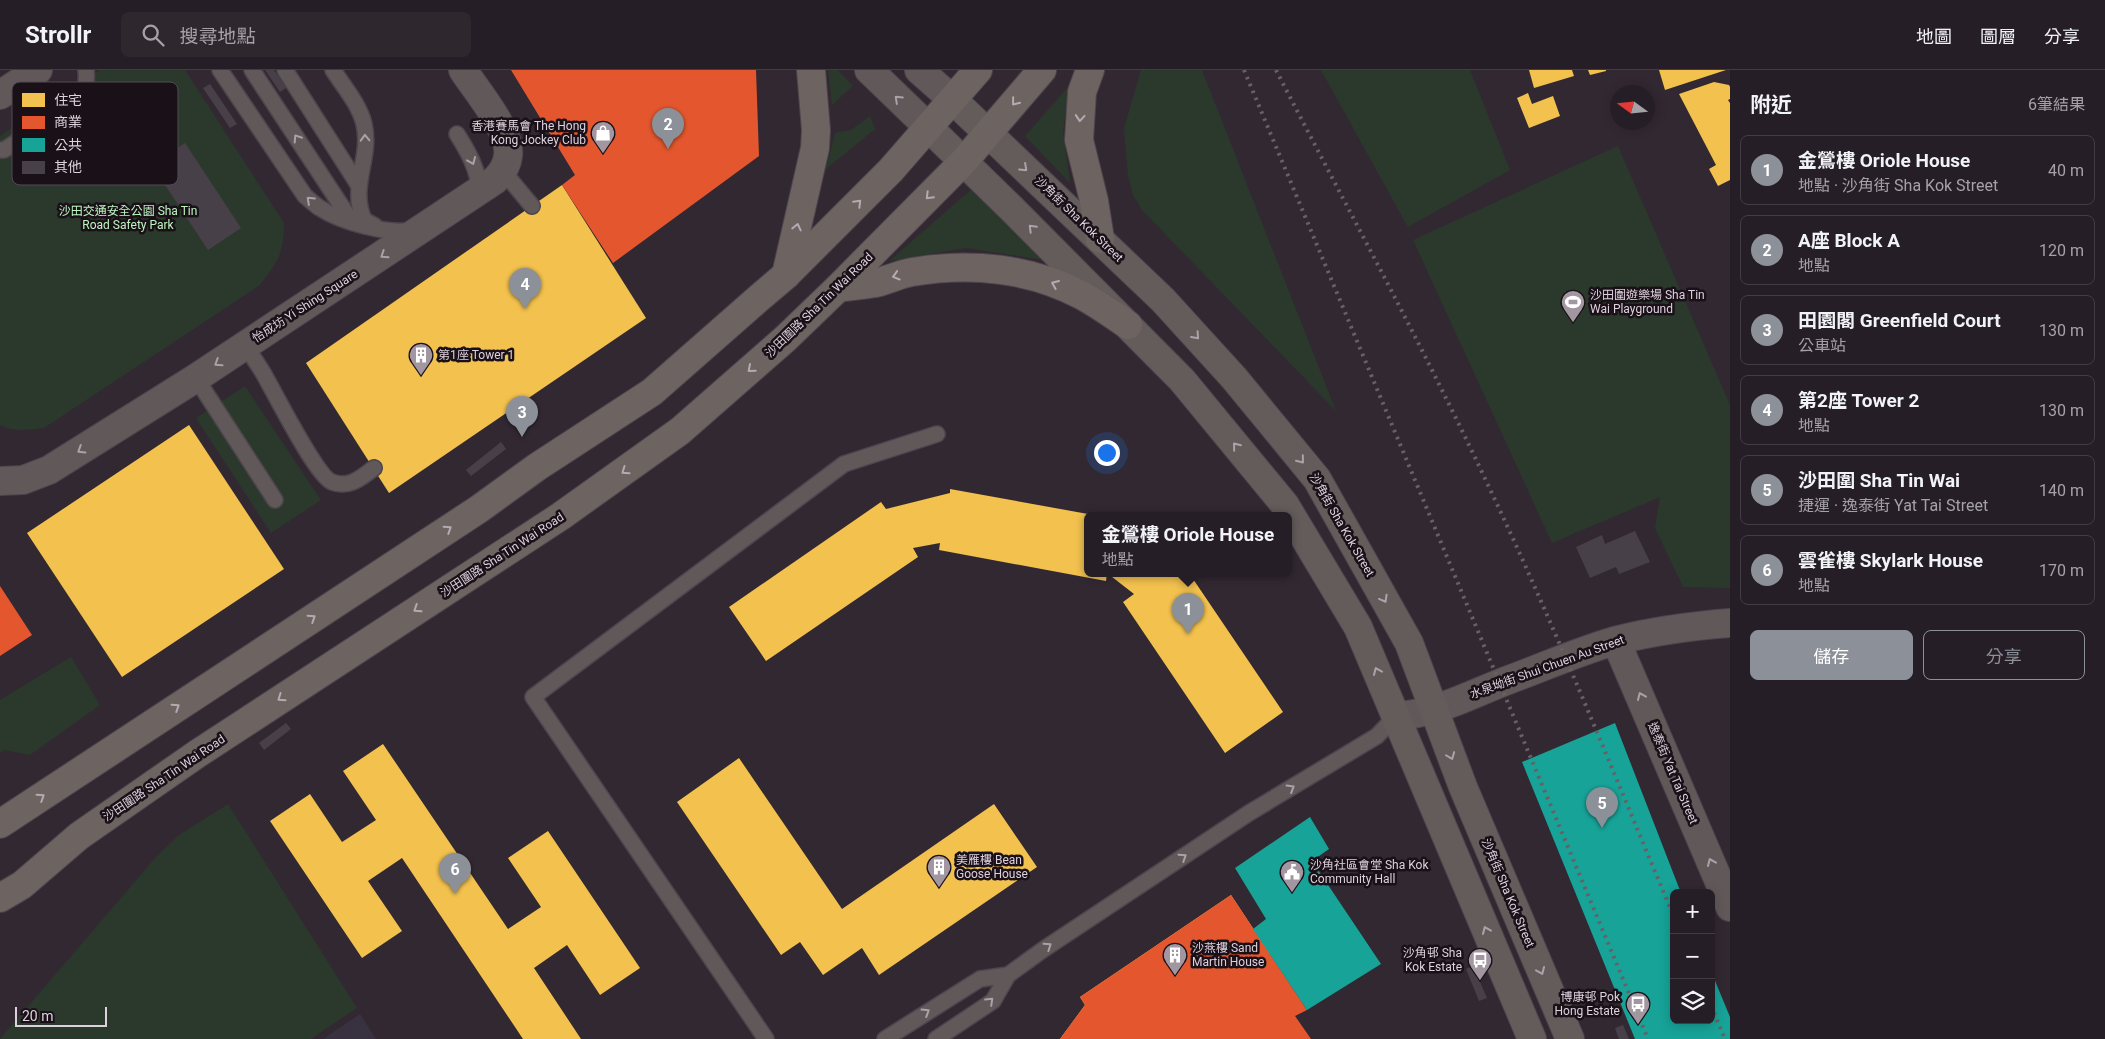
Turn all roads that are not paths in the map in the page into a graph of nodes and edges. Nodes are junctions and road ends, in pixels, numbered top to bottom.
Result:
1 (38, 70) edge
2 (220, 70) edge
3 (252, 70) edge
4 (286, 70) edge
5 (333, 70) edge
6 (463, 70) edge
7 (811, 70) edge
8 (869, 70) edge
9 (919, 70) edge
10 (978, 70) edge
11 (1042, 70) edge
12 (1090, 70) edge
13 (20, 82) edge
14 (12, 87) edge
15 (0, 95) edge
16 (953, 100) junction
17 (928, 127) junction
18 (457, 134) dead end
19 (989, 134) junction
20 (12, 145) edge
21 (0, 150) edge
22 (964, 161) junction
23 (503, 171) junction
24 (359, 186) junction
25 (480, 190) junction
26 (532, 206) dead end
27 (352, 222) junction
28 (379, 228) junction
29 (424, 228) junction
30 (1100, 240) junction
31 (786, 275) junction
32 (838, 288) junction
33 (1128, 325) junction
34 (245, 346) junction
35 (196, 378) junction
36 (937, 434) dead end
37 (374, 468) dead end
38 (0, 481) edge
39 (275, 500) dead end
40 (1289, 512) edge
41 (1292, 518) edge
42 (1730, 623) edge
43 (1616, 641) junction
44 (1434, 711) junction
45 (1396, 716) junction
46 (0, 824) edge
47 (0, 898) edge
48 (1730, 907) edge
49 (1008, 975) junction
50 (766, 1039) edge
51 (885, 1039) edge
52 (936, 1039) edge
53 (1532, 1039) edge
54 (1570, 1039) edge

1 - 13 street
27 -> 2 lane
27 -> 3 lane
4 - 24 lane
24 -> 5 lane
6 - 23 street
31 -> 7 main road
17 -> 8 street
9 - 16 street, 沙角街 Sha Kok Street
10 - 16 main road
11 -> 19 main road, 沙田圍路 Sha Tin Wai Road
12 -> 30 main road
14 - 15 street
16 - 17 main road
16 - 19 main road, 沙角街 Sha Kok Street
17 - 22 main road
31 -> 17 main road
18 -> 25 lane
19 - 22 main road, 沙田圍路 Sha Tin Wai Road
19 -> 30 main road, 沙角街 Sha Kok Street
20 - 21 lane
22 -> 32 main road, 沙田圍路 Sha Tin Wai Road
33 -> 22 main road
23 - 25 street, 怡成坊 Yi Shing Square
23 - 26 lane
24 - 28 lane
25 - 29 street, 怡成坊 Yi Shing Square
27 - 28 lane
28 - 29 lane
29 -> 34 street, 怡成坊 Yi Shing Square
30 -> 44 main road, 沙角街 Sha Kok Street
46 -> 31 main road
33 -> 32 main road
32 -> 47 main road, 沙田圍路 Sha Tin Wai Road
40 -> 33 main road
34 -> 35 street, 怡成坊 Yi Shing Square
34 - 37 lane
35 -> 38 street, 怡成坊 Yi Shing Square
35 - 39 lane
36 - 50 lane
45 -> 41 main road
42 - 43 street, 水泉坳街 Shui Chuen Au Street
43 - 44 street, 水泉坳街 Shui Chuen Au Street
48 -> 43 street, 逸泰街 Yat Tai Street
44 - 45 street, 水泉坳街 Shui Chuen Au Street
44 -> 54 main road, 沙角街 Sha Kok Street
49 -> 45 lane
53 -> 45 main road
51 -> 49 lane
52 -> 49 lane

